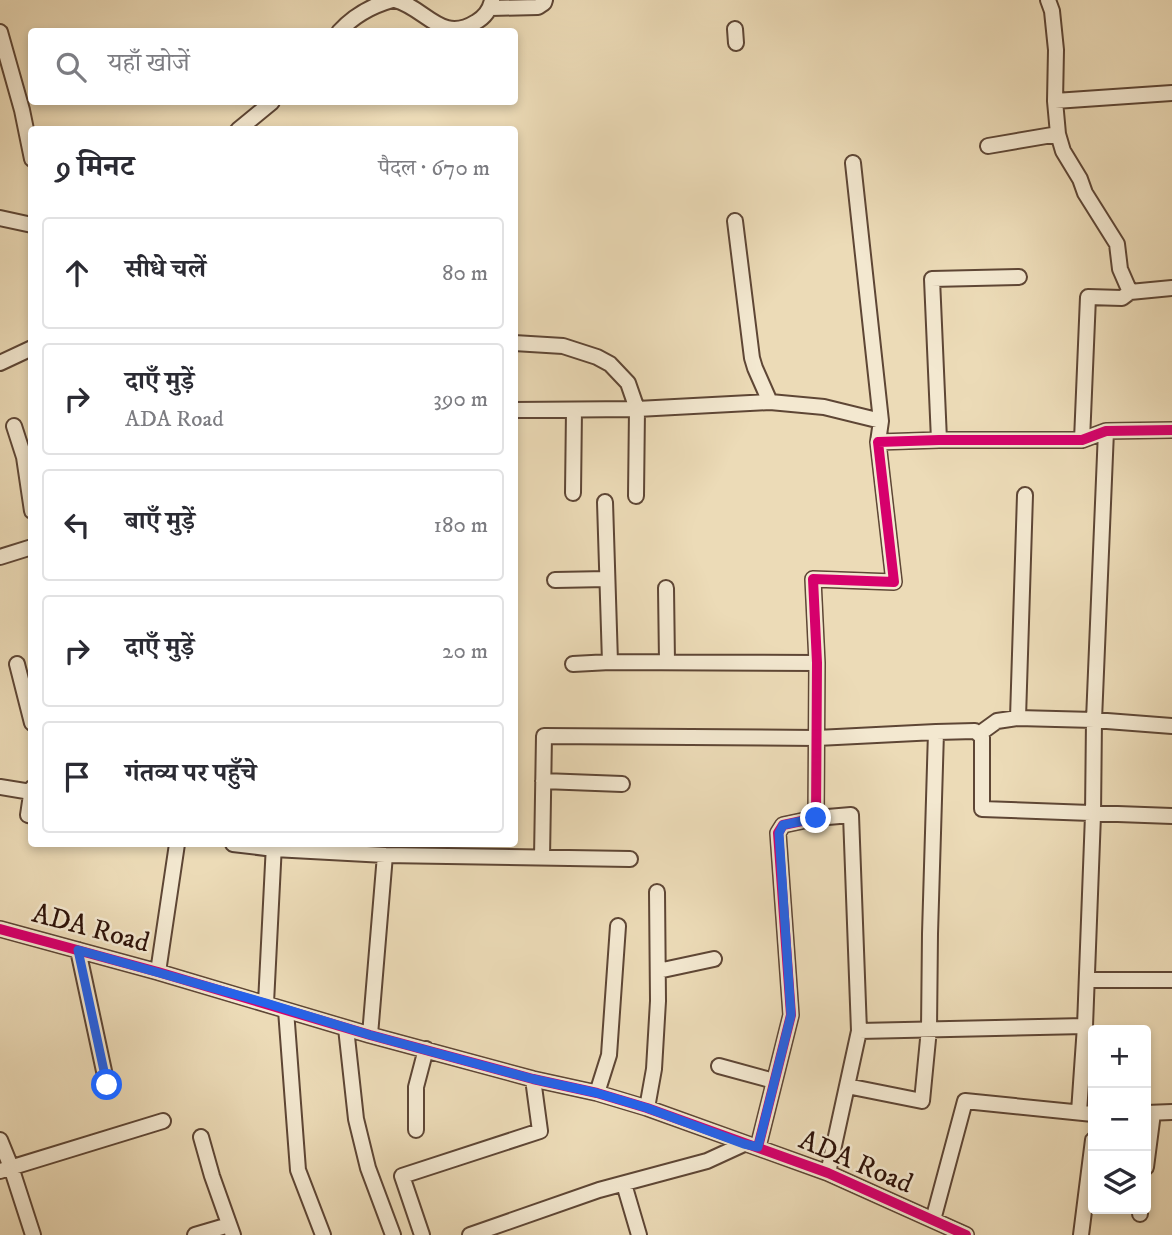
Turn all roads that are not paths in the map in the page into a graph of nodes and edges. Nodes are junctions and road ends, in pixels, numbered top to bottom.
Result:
1 (393, 0) edge
2 (545, 0) edge
3 (1048, 0) edge
4 (491, 4) edge
5 (343, 28) edge
6 (446, 28) edge
7 (462, 28) edge
8 (0, 32) edge
9 (1172, 93) edge
10 (1055, 101) junction
11 (268, 105) edge
12 (243, 126) edge
13 (1058, 134) junction
14 (28, 139) edge
15 (988, 146) dead end
16 (853, 163) dead end
17 (0, 218) edge
18 (735, 221) dead end
19 (28, 224) edge
20 (1019, 277) dead end
21 (1172, 288) edge
22 (1130, 292) junction
23 (518, 344) edge
24 (28, 350) edge
25 (0, 363) edge
26 (769, 402) junction
27 (637, 409) junction
28 (518, 410) edge
29 (574, 410) junction
30 (881, 421) junction
31 (13, 426) dead end
32 (1172, 430) edge
33 (1106, 431) junction
34 (939, 439) junction
35 (1082, 440) junction
36 (878, 442) junction
37 (28, 484) edge
38 (573, 493) dead end
39 (1026, 495) dead end
40 (636, 496) dead end
41 (605, 502) dead end
42 (28, 548) edge
43 (0, 557) edge
44 (607, 579) junction
45 (555, 580) dead end
46 (666, 588) dead end
47 (610, 662) junction
48 (667, 662) junction
49 (817, 663) junction
50 (18, 664) dead end
51 (573, 664) dead end
52 (28, 706) edge
53 (1018, 718) junction
54 (1094, 720) junction
55 (1172, 726) edge
56 (936, 732) junction
57 (979, 734) junction
58 (817, 738) junction
59 (543, 781) junction
60 (622, 784) dead end
61 (0, 787) edge
62 (28, 790) edge
63 (1093, 815) junction
64 (1172, 817) edge
65 (816, 818) junction
66 (177, 847) edge
67 (274, 847) edge
68 (286, 847) edge
69 (463, 850) edge
70 (385, 855) junction
71 (542, 858) junction
72 (630, 859) dead end
73 (657, 892) dead end
74 (618, 926) dead end
75 (0, 929) edge
76 (78, 950) junction
77 (714, 959) dead end
78 (657, 971) junction
79 (158, 972) junction
80 (1087, 980) junction
81 (1172, 980) edge
82 (266, 1003) junction
83 (286, 1010) junction
84 (1085, 1026) junction
85 (346, 1028) junction
86 (929, 1029) junction
87 (859, 1031) junction
88 (370, 1035) junction
89 (426, 1049) junction
90 (719, 1066) dead end
91 (533, 1079) junction
92 (774, 1081) junction
93 (107, 1085) dead end
94 (847, 1086) junction
95 (597, 1093) junction
96 (647, 1108) junction
97 (1172, 1112) edge
98 (1088, 1113) edge
99 (1151, 1113) edge
100 (163, 1121) dead end
101 (416, 1130) dead end
102 (201, 1137) dead end
103 (0, 1140) edge
104 (751, 1145) junction
105 (1092, 1151) edge
106 (6, 1169) edge
107 (828, 1173) junction
108 (624, 1184) junction
109 (933, 1220) junction
110 (231, 1230) edge
111 (33, 1235) edge
112 (195, 1235) edge
113 (323, 1235) edge
114 (393, 1235) edge
115 (422, 1235) edge
116 (470, 1235) edge
117 (639, 1235) edge
118 (966, 1235) edge
119 (1081, 1235) edge

1 - 5 street
1 - 6 street
2 - 4 street
3 - 10 street
4 - 7 street
8 - 14 street
9 - 10 street
10 - 13 street
11 - 12 street
13 - 15 street
13 - 22 street
16 - 30 street
17 - 19 street
18 - 26 street
20 - 34 street
21 - 22 street
22 - 35 street
23 - 27 street
24 - 25 street
26 - 27 street
26 - 30 street
27 - 29 street
27 - 40 street
28 - 29 street
29 - 38 street
30 - 36 street
31 - 37 street
32 - 33 street
33 - 35 street
33 - 54 street
34 - 35 street
34 - 36 street
36 - 49 street
39 - 53 street
41 - 44 street
42 - 43 street
44 - 45 street
44 - 47 street
46 - 48 street
47 - 48 street
47 - 51 street
48 - 49 street
49 - 58 street
50 - 52 street
53 - 54 street
53 - 57 street
54 - 55 street
54 - 63 street
56 - 57 street
56 - 58 street
56 - 86 street
57 - 63 street
58 - 59 street
58 - 65 street
59 - 60 street
59 - 71 street
61 - 62 street
63 - 64 street
63 - 80 street
65 - 87 street
65 - 92 street
66 - 79 street
67 - 82 street
68 - 70 street
69 - 70 street
69 - 71 street
70 - 88 street
71 - 72 street
73 - 78 street
74 - 95 street
75 - 76 street, ADA Road
76 - 79 street, ADA Road
76 - 93 street
77 - 78 street
78 - 96 street
79 - 82 street, ADA Road
80 - 81 street
80 - 84 street
82 - 83 street, ADA Road
83 - 85 street, ADA Road
83 - 113 street
84 - 86 street
84 - 98 street
85 - 88 street, ADA Road
85 - 114 street
86 - 87 street
86 - 94 street
87 - 94 street
88 - 89 street, ADA Road
89 - 91 street, ADA Road
89 - 101 street
90 - 92 street
91 - 95 street, ADA Road
91 - 115 street
92 - 104 street
94 - 107 street
95 - 96 street, ADA Road
96 - 104 street, ADA Road
97 - 99 street
98 - 109 street
100 - 106 street
102 - 110 street
103 - 106 street
104 - 107 street, ADA Road
104 - 108 street
105 - 119 street
106 - 111 street
107 - 109 street, ADA Road
108 - 116 street
108 - 117 street
109 - 118 street, ADA Road
110 - 112 street

